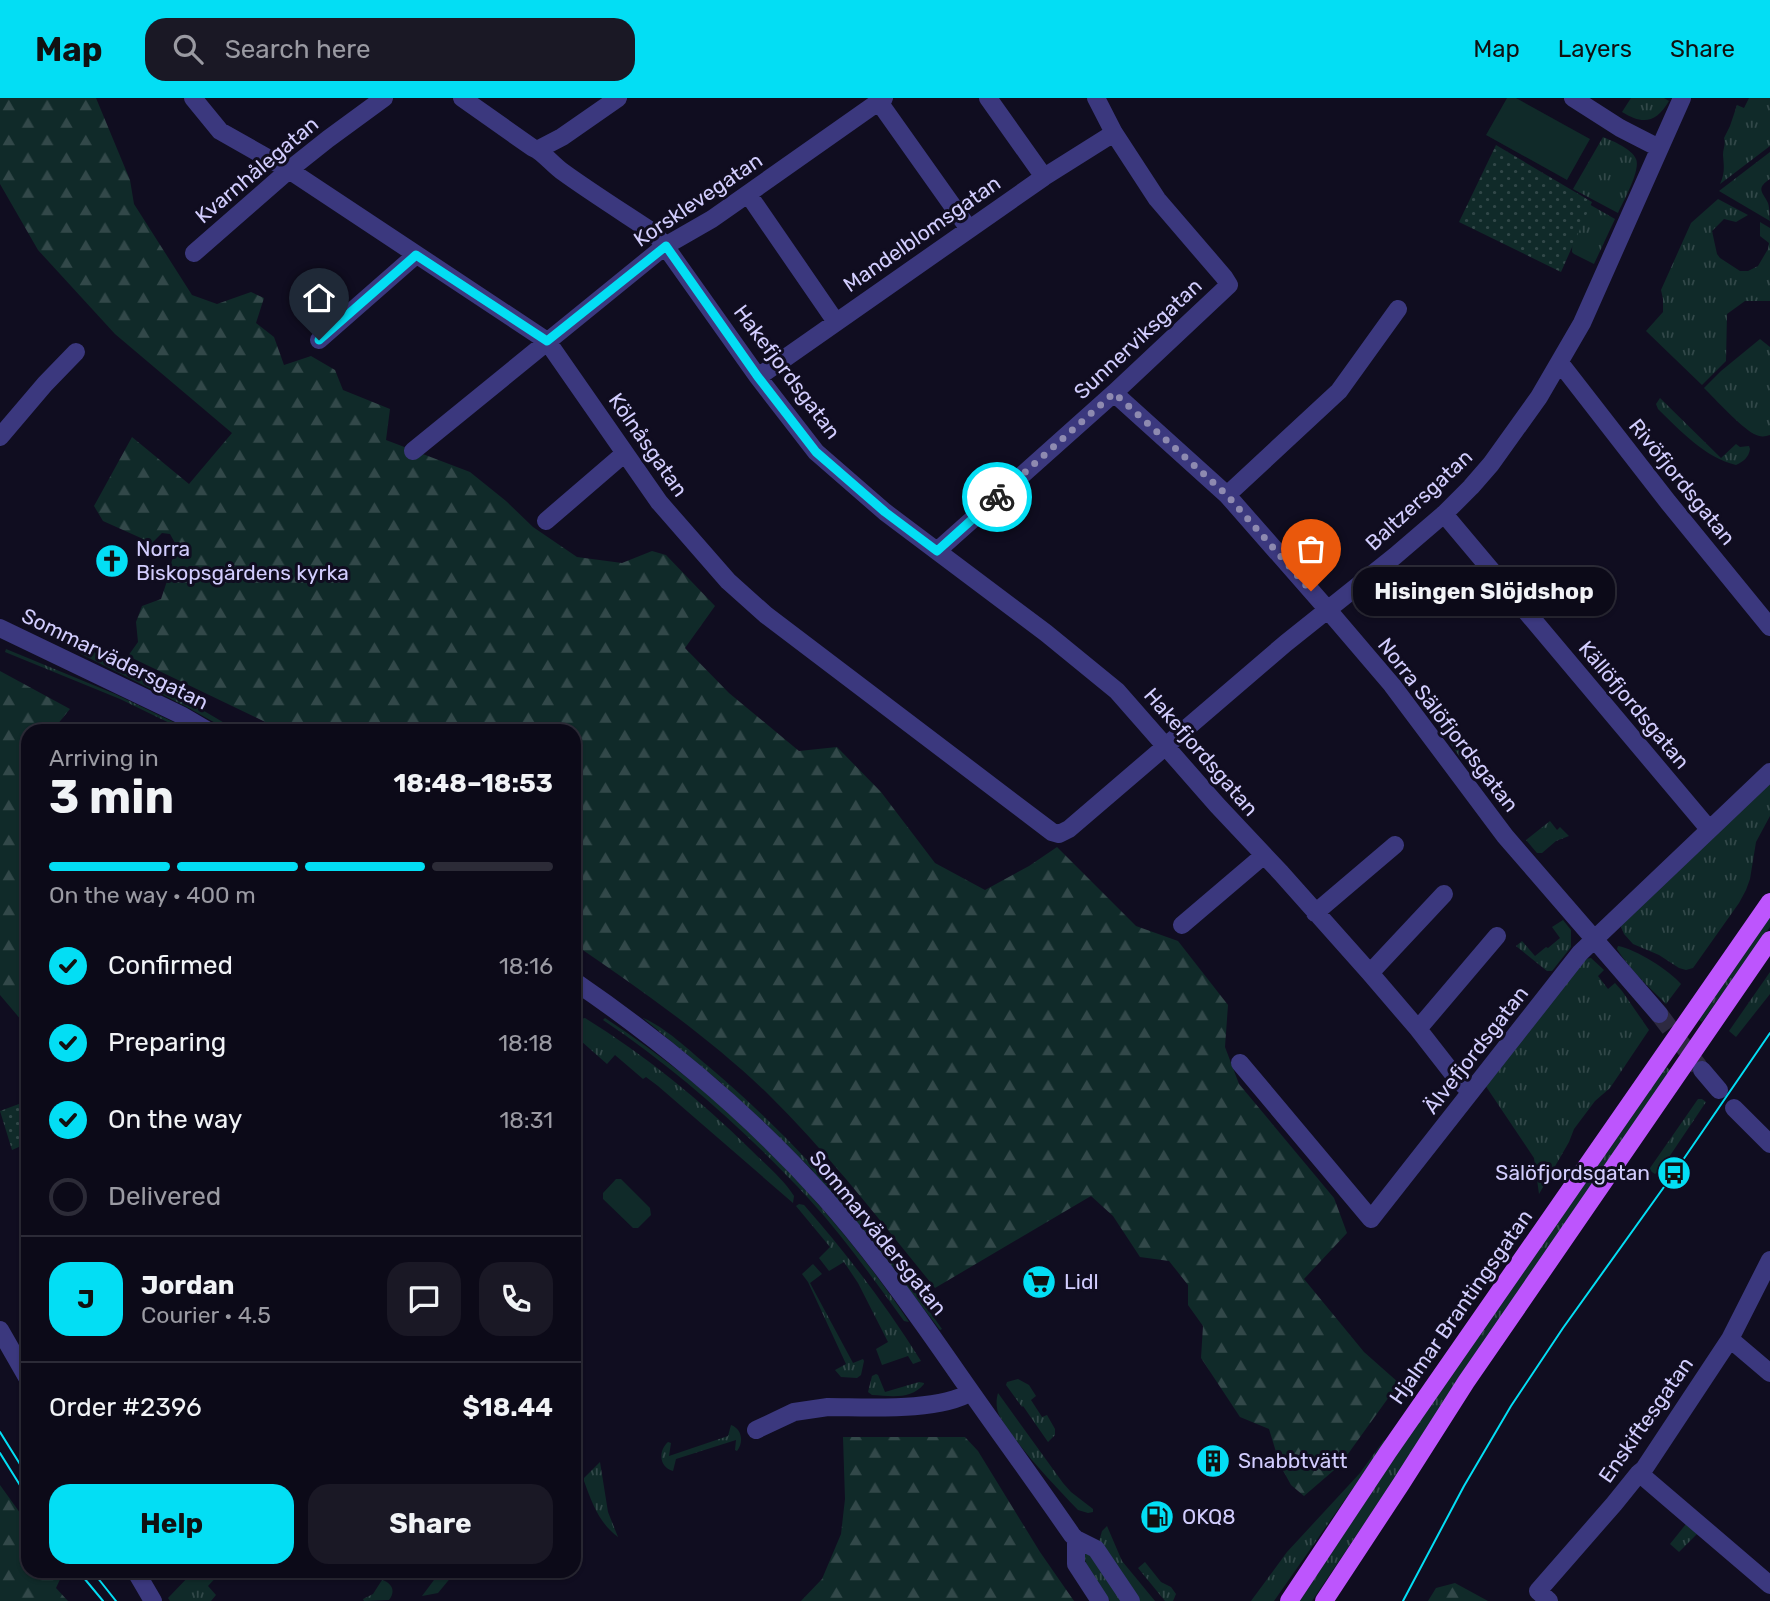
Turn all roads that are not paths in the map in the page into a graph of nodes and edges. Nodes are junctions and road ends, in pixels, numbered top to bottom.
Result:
1 (193, 98) edge
2 (384, 98) edge
3 (462, 98) edge
4 (618, 98) edge
5 (988, 98) edge
6 (1096, 98) edge
7 (1573, 98) edge
8 (1682, 98) edge
9 (881, 100) edge
10 (1114, 133) junction
11 (1659, 148) junction
12 (539, 149) junction
13 (289, 170) junction
14 (1044, 177) junction
15 (748, 194) junction
16 (970, 229) junction
17 (666, 246) junction
18 (194, 253) dead end
19 (416, 255) junction
20 (1398, 309) dead end
21 (836, 322) junction
22 (319, 340) dead end
23 (547, 341) junction
24 (76, 352) dead end
25 (1560, 363) junction
26 (758, 377) junction
27 (1114, 393) junction
28 (0, 437) edge
29 (413, 451) dead end
30 (625, 453) junction
31 (1227, 495) junction
32 (1444, 514) junction
33 (546, 521) dead end
34 (937, 551) junction
35 (1328, 610) junction
36 (1770, 627) edge
37 (0, 628) edge
38 (196, 724) edge
39 (1165, 746) junction
40 (1770, 772) edge
41 (1709, 829) junction
42 (1059, 834) joint
43 (1395, 845) dead end
44 (1263, 856) junction
45 (1444, 894) dead end
46 (1770, 902) edge
47 (1315, 913) junction
48 (1182, 925) dead end
49 (1497, 936) dead end
50 (1595, 939) junction
51 (1770, 940) edge
52 (1370, 974) junction
53 (581, 986) edge
54 (1658, 1014) tunnel mouth
55 (1418, 1029) junction
56 (1240, 1063) dead end
57 (1702, 1070) tunnel mouth
58 (1719, 1090) dead end
59 (1471, 1092) junction
60 (1734, 1108) dead end
61 (1770, 1144) edge
62 (1770, 1260) edge
63 (0, 1330) edge
64 (1730, 1339) junction
65 (21, 1367) edge
66 (1770, 1373) edge
67 (971, 1392) junction
68 (756, 1430) dead end
69 (1639, 1473) junction
70 (1076, 1539) junction
71 (140, 1578) edge
72 (1770, 1585) edge
73 (1544, 1596) edge
74 (153, 1601) edge
75 (1100, 1601) edge
76 (1131, 1601) edge
77 (1289, 1601) edge
78 (1324, 1601) edge

1 - 13 street, Kölnåsgatan
2 - 13 street, Kvarnhålegatan
3 - 12 street, Hakefjordsgatan
4 - 12 street
5 - 14 street
6 - 10 street, Sunnerviksgatan
7 - 11 street
8 - 11 street, Baltzersgatan
9 - 15 street, Korsklevegatan
9 - 16 street
10 - 14 street, Mandelblomsgatan
10 - 27 street, Sunnerviksgatan
11 - 25 street, Baltzersgatan
12 - 17 street, Hakefjordsgatan
13 - 18 street, Kvarnhålegatan
13 - 19 street, Kölnåsgatan
14 - 16 street, Mandelblomsgatan
15 - 17 street, Korsklevegatan
15 - 21 street
16 - 21 street, Mandelblomsgatan
17 - 23 street, Korsklevegatan
17 - 26 street, Hakefjordsgatan
19 - 22 street
19 - 23 street, Kölnåsgatan
20 - 31 street
21 - 26 street, Mandelblomsgatan
23 - 29 street, Korsklevegatan
23 - 30 street, Kölnåsgatan
24 - 28 street
25 - 32 street, Baltzersgatan
25 - 36 street, Rivöfjordsgatan
26 - 34 street, Hakefjordsgatan
27 - 31 street, Norra Sälöfjordsgatan
27 - 34 street, Sunnerviksgatan
30 - 33 street
30 - 42 street, Kölnåsgatan
31 - 35 street, Norra Sälöfjordsgatan
32 - 35 street, Baltzersgatan
32 - 41 street, Källöfjordsgatan
34 - 39 street, Hakefjordsgatan
35 - 39 street, Baltzersgatan
35 - 50 street, Norra Sälöfjordsgatan
37 - 38 street, Sommarvädersgatan
39 - 42 street, Baltzersgatan
39 - 44 street, Hakefjordsgatan
40 - 41 street, Älvefjordsgatan
41 - 50 street, Älvefjordsgatan
43 - 47 street
44 - 47 street, Hakefjordsgatan
44 - 48 street
45 - 52 street
46 - 77 main road, Hjalmar Brantingsgatan
47 - 52 street, Hakefjordsgatan
49 - 55 street
50 - 54 street, Norra Sälöfjordsgatan
50 - 59 street, Älvefjordsgatan
51 - 78 main road
52 - 55 street, Hakefjordsgatan
53 - 67 street, Sommarvädersgatan
55 - 59 street, Hakefjordsgatan
56 - 59 street, Älvefjordsgatan
57 - 58 street
60 - 61 street
62 - 64 street, Enskiftesgatan
63 - 65 street
64 - 66 street
64 - 69 street, Enskiftesgatan
67 - 68 street
67 - 70 street, Sommarvädersgatan
69 - 72 street
69 - 73 street, Enskiftesgatan
70 - 75 street, Sommarvädersgatan
70 - 76 street, Sommarvädersgatan
71 - 74 street

